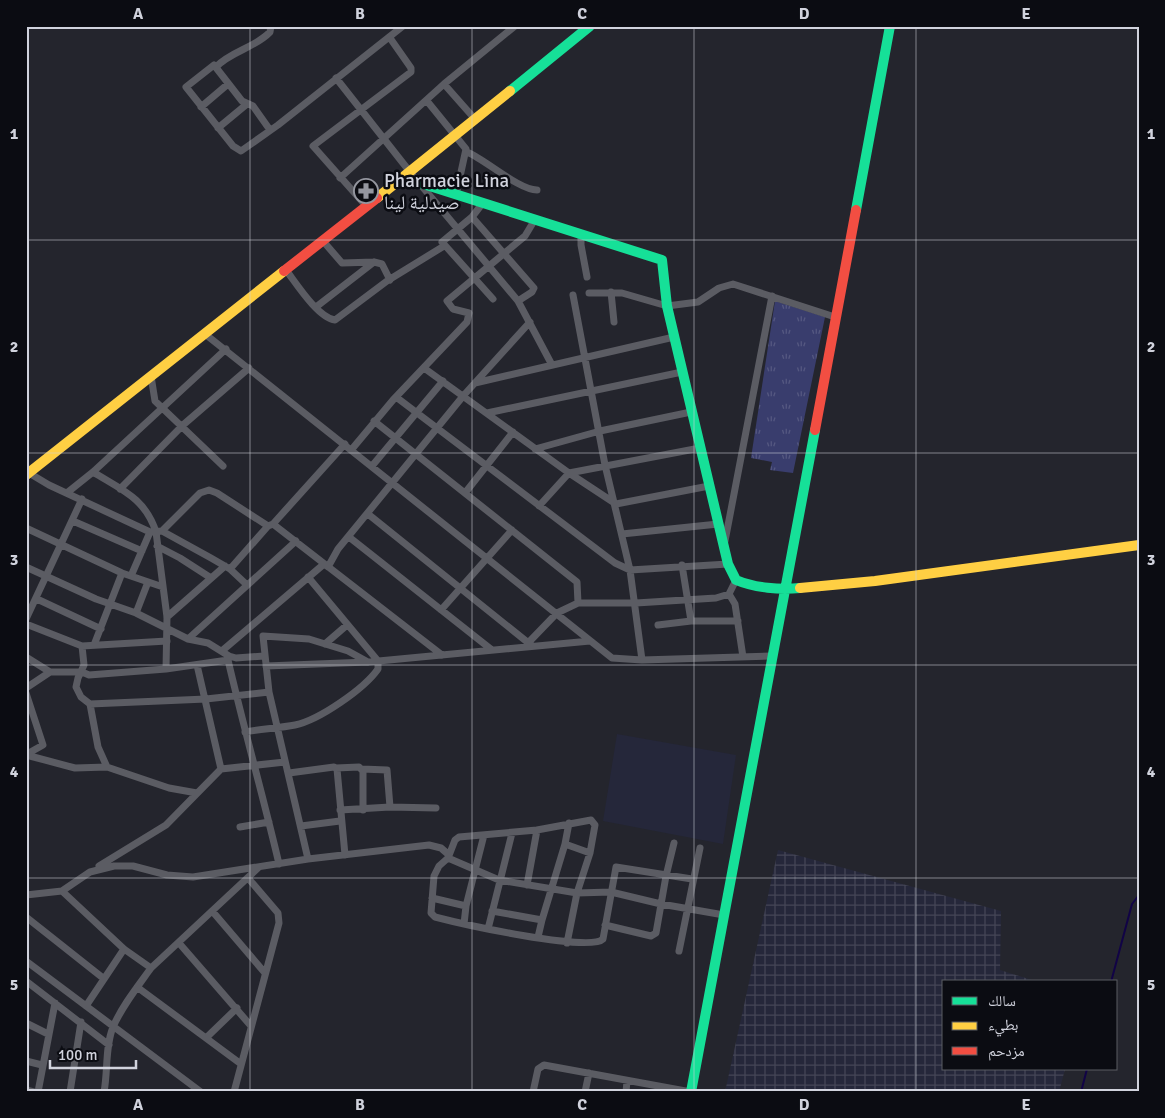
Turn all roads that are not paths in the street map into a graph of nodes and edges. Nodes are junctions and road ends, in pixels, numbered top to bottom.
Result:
1 (278, 26) edge
2 (403, 26) edge
3 (515, 26) edge
4 (590, 26) edge
5 (890, 26) edge
6 (270, 29) edge
7 (505, 29) edge
8 (390, 38) junction
9 (216, 67) junction
10 (336, 78) junction
11 (228, 84) junction
12 (444, 84) junction
13 (427, 101) junction
14 (247, 104) junction
15 (201, 107) junction
16 (361, 110) junction
17 (474, 118) junction
18 (218, 128) junction
19 (270, 130) junction
20 (455, 135) junction
21 (383, 139) junction
22 (467, 152) junction
23 (410, 172) junction
24 (340, 178) junction
25 (417, 182) junction
26 (537, 190) dead end
27 (456, 195) junction
28 (482, 204) junction
29 (367, 207) junction
30 (472, 216) junction
31 (534, 221) junction
32 (457, 229) junction
33 (581, 235) junction
34 (323, 241) junction
35 (444, 246) junction
36 (503, 253) junction
37 (374, 262) junction
38 (488, 266) junction
39 (286, 270) junction
40 (473, 277) junction
41 (588, 277) dead end
42 (390, 280) junction
43 (611, 292) junction
44 (588, 293) dead end
45 (573, 295) dead end
46 (772, 296) junction
47 (492, 299) dead end
48 (518, 301) junction
49 (667, 306) junction
50 (316, 307) junction
51 (835, 317) junction
52 (530, 322) junction
53 (614, 322) dead end
54 (205, 334) junction
55 (674, 337) junction
56 (226, 349) junction
57 (585, 356) junction
58 (552, 365) junction
59 (249, 368) junction
60 (424, 368) junction
61 (682, 372) junction
62 (151, 376) junction
63 (443, 382) junction
64 (475, 382) junction
65 (592, 390) junction
66 (464, 395) junction
67 (396, 396) junction
68 (163, 408) junction
69 (417, 412) junction
70 (692, 412) junction
71 (487, 413) junction
72 (374, 421) junction
73 (183, 425) junction
74 (438, 427) junction
75 (600, 431) junction
76 (513, 432) junction
77 (396, 438) junction
78 (345, 444) junction
79 (700, 448) junction
80 (536, 449) junction
81 (352, 450) junction
82 (416, 454) junction
83 (486, 465) junction
84 (605, 465) junction
85 (223, 466) dead end
86 (372, 466) junction
87 (93, 472) junction
88 (569, 473) junction
89 (28, 474) edge
90 (393, 482) junction
91 (709, 486) junction
92 (120, 489) junction
93 (68, 492) junction
94 (465, 493) junction
95 (82, 499) junction
96 (616, 504) junction
97 (538, 506) junction
98 (368, 514) junction
99 (73, 521) junction
100 (718, 524) junction
101 (270, 525) junction
102 (26, 528) edge
103 (512, 530) junction
104 (156, 531) junction
105 (622, 534) junction
106 (348, 537) junction
107 (296, 541) junction
108 (1139, 545) edge
109 (62, 546) junction
110 (157, 546) junction
111 (724, 546) junction
112 (142, 551) junction
113 (488, 558) junction
114 (728, 564) junction
115 (326, 565) junction
116 (682, 565) junction
117 (26, 567) edge
118 (227, 568) junction
119 (630, 570) junction
120 (122, 573) junction
121 (48, 576) junction
122 (131, 576) junction
123 (308, 576) junction
124 (211, 578) junction
125 (736, 580) junction
126 (148, 582) junction
127 (246, 584) junction
128 (162, 587) junction
129 (461, 588) junction
130 (784, 590) junction
131 (728, 594) junction
132 (37, 599) junction
133 (687, 599) junction
134 (578, 603) junction
135 (636, 603) junction
136 (111, 604) junction
137 (441, 610) junction
138 (136, 613) junction
139 (557, 613) junction
140 (167, 617) junction
141 (26, 619) edge
142 (691, 621) junction
143 (738, 621) junction
144 (26, 624) edge
145 (347, 625) junction
146 (658, 625) dead end
147 (101, 629) junction
148 (167, 630) junction
149 (188, 639) junction
150 (167, 641) junction
151 (590, 641) junction
152 (325, 644) junction
153 (529, 644) junction
154 (94, 645) junction
155 (82, 646) junction
156 (223, 650) junction
157 (492, 650) junction
158 (442, 655) junction
159 (264, 656) junction
160 (772, 656) junction
161 (743, 657) junction
162 (26, 658) edge
163 (229, 658) junction
164 (642, 660) junction
165 (378, 661) junction
166 (368, 662) junction
167 (197, 665) junction
168 (266, 666) junction
169 (166, 669) junction
170 (50, 672) junction
171 (82, 672) junction
172 (26, 688) edge
173 (270, 692) junction
174 (26, 693) edge
175 (236, 695) junction
176 (206, 699) junction
177 (90, 704) junction
178 (277, 726) junction
179 (245, 732) junction
180 (26, 755) edge
181 (286, 762) junction
182 (256, 764) junction
183 (108, 767) junction
184 (336, 768) junction
185 (221, 769) junction
186 (362, 769) junction
187 (289, 773) junction
188 (197, 793) junction
189 (390, 807) junction
190 (436, 808) dead end
191 (340, 810) junction
192 (363, 810) junction
193 (340, 821) junction
194 (269, 822) junction
195 (569, 823) junction
196 (301, 826) junction
197 (240, 828) dead end
198 (537, 830) junction
199 (512, 833) junction
200 (484, 835) junction
201 (674, 843) dead end
202 (565, 844) junction
203 (700, 848) dead end
204 (590, 852) junction
205 (344, 855) junction
206 (449, 857) junction
207 (308, 859) junction
208 (279, 864) junction
209 (258, 868) junction
210 (474, 871) junction
211 (90, 872) junction
212 (666, 876) junction
213 (248, 878) junction
214 (692, 879) junction
215 (499, 880) junction
216 (527, 885) junction
217 (550, 890) junction
218 (62, 891) junction
219 (611, 892) junction
220 (577, 893) junction
221 (26, 895) edge
222 (432, 898) junction
223 (661, 904) junction
224 (466, 906) junction
225 (688, 909) junction
226 (492, 911) junction
227 (213, 912) junction
228 (724, 915) junction
229 (26, 917) edge
230 (542, 920) junction
231 (464, 924) junction
232 (605, 925) junction
233 (488, 929) junction
234 (538, 937) junction
235 (179, 943) junction
236 (567, 943) junction
237 (124, 948) junction
238 (680, 951) dead end
239 (26, 961) edge
240 (151, 968) junction
241 (264, 973) junction
242 (103, 978) junction
243 (26, 980) edge
244 (137, 987) junction
245 (55, 1003) junction
246 (86, 1006) junction
247 (237, 1008) junction
248 (81, 1022) junction
249 (28, 1026) edge
250 (113, 1026) junction
251 (251, 1026) junction
252 (48, 1034) junction
253 (207, 1037) junction
254 (109, 1044) junction
255 (26, 1061) edge
256 (42, 1064) junction
257 (241, 1064) junction
258 (589, 1073) junction
259 (627, 1081) junction
260 (26, 1090) edge
261 (34, 1092) edge
262 (38, 1092) edge
263 (70, 1092) edge
264 (104, 1092) edge
265 (201, 1092) edge
266 (234, 1092) edge
267 (533, 1092) edge
268 (585, 1092) edge
269 (626, 1092) edge
270 (691, 1092) edge

1 - 6 street
2 - 8 street
3 - 7 street
4 - 17 street
5 - 51 street
6 - 9 street
7 - 12 street
8 - 10 street
8 - 16 street
9 - 11 street
9 - 15 street
10 - 16 street
10 - 19 street
11 - 14 street
11 - 15 street
12 - 13 street
12 - 17 street
13 - 20 street
13 - 21 street
14 - 18 street
14 - 19 street
15 - 18 street
16 - 21 street
16 - 24 street
17 - 20 street
18 - 19 street
20 - 22 street
20 - 23 street
21 - 23 street
21 - 24 street
22 - 26 street
22 - 27 street
23 - 25 street
23 - 29 street
24 - 29 street
25 - 27 street
25 - 32 street
27 - 28 street
28 - 30 street
28 - 31 street
29 - 34 street
30 - 32 street
30 - 36 street
31 - 33 street
31 - 36 street
32 - 35 street
32 - 38 street
33 - 41 street
33 - 49 street
34 - 37 street
34 - 39 street
35 - 40 street
35 - 42 street
36 - 38 street
36 - 48 street
37 - 42 street
37 - 50 street
38 - 40 street
38 - 48 street
39 - 50 street
39 - 54 street
40 - 47 street
40 - 60 street
42 - 50 street
43 - 44 street
43 - 49 street
43 - 53 street
45 - 57 street
46 - 49 street
46 - 51 street
46 - 111 street
48 - 52 street
49 - 55 street
51 - 130 street
52 - 58 street
52 - 64 street
54 - 56 street
54 - 62 street
55 - 57 street
55 - 61 street
56 - 59 street
56 - 68 street
57 - 58 street
57 - 65 street
58 - 64 street
59 - 73 street
59 - 78 street
60 - 63 street
60 - 67 street
61 - 65 street
61 - 70 street
62 - 68 street
62 - 89 street
63 - 66 street
63 - 69 street
64 - 66 street
65 - 71 street
65 - 75 street
66 - 71 street
66 - 74 street
67 - 69 street
67 - 72 street
68 - 73 street
68 - 87 street
69 - 74 street
69 - 77 street
70 - 75 street
70 - 79 street
71 - 76 street
72 - 77 street
72 - 81 street
73 - 85 street
73 - 92 street
74 - 82 street
74 - 83 street
75 - 80 street
75 - 84 street
76 - 80 street
76 - 83 street
77 - 82 street
77 - 86 street
78 - 81 street
78 - 101 street
79 - 84 street
79 - 91 street
80 - 88 street
81 - 86 street
82 - 90 street
82 - 94 street
83 - 94 street
83 - 97 street
84 - 88 street
84 - 96 street
86 - 90 street
87 - 92 street
87 - 93 street
88 - 96 street
88 - 97 street
89 - 93 street
90 - 98 street
90 - 113 street
91 - 96 street
91 - 100 street
92 - 104 street
93 - 95 street
94 - 103 street
95 - 99 street
95 - 104 street
96 - 105 street
97 - 119 street
98 - 106 street
98 - 129 street
99 - 109 street
99 - 112 street
100 - 105 street
100 - 111 street
101 - 104 street
101 - 107 street
101 - 118 street
102 - 109 street
103 - 113 street
103 - 134 street
104 - 110 street
104 - 112 street
104 - 118 street
105 - 119 street
106 - 115 street
106 - 137 street
107 - 115 street
107 - 127 street
108 - 130 street
109 - 120 street
109 - 121 street
110 - 124 street
110 - 128 street
111 - 114 street
112 - 122 street
113 - 129 street
113 - 139 street
114 - 116 street
114 - 125 street
115 - 123 street
115 - 158 street
116 - 119 street
116 - 133 street
117 - 121 street
118 - 124 street
118 - 127 street
119 - 135 street
120 - 122 street
120 - 136 street
121 - 132 street
121 - 136 street
122 - 126 street
123 - 145 street
123 - 156 street
124 - 140 street
125 - 130 street
125 - 131 street
126 - 128 street
126 - 138 street
127 - 149 street
128 - 140 street
129 - 137 street
129 - 153 street
130 - 160 street
131 - 133 street
131 - 143 street
132 - 141 street
132 - 147 street
133 - 135 street
133 - 142 street
134 - 135 street
134 - 139 street
135 - 164 street
136 - 138 street
136 - 147 street
137 - 157 street
138 - 148 street
139 - 151 street
139 - 153 street
140 - 148 street
142 - 143 street
142 - 146 street
143 - 161 street
144 - 155 street
145 - 152 street
145 - 165 street
147 - 154 street
148 - 149 street
148 - 150 street
149 - 156 street
150 - 154 street
150 - 169 street
151 - 153 street
151 - 164 street
152 - 159 street
152 - 166 street
153 - 157 street
154 - 155 street
155 - 171 street
156 - 163 street
157 - 158 street
158 - 165 street
159 - 163 street
159 - 168 street
160 - 161 street
160 - 228 street
161 - 164 street
162 - 170 street
163 - 167 street
163 - 175 street
165 - 166 street
165 - 178 street
166 - 168 street
167 - 169 street
167 - 176 street
168 - 173 street
169 - 171 street
170 - 171 street
170 - 172 street
171 - 177 street
173 - 175 street
173 - 178 street
174 - 180 street
175 - 176 street
175 - 179 street
176 - 177 street
176 - 185 street
177 - 183 street
178 - 179 street
178 - 181 street
179 - 182 street
180 - 183 street
181 - 182 street
181 - 187 street
182 - 185 street
182 - 194 street
183 - 188 street
184 - 186 street
184 - 187 street
184 - 191 street
185 - 188 street
186 - 189 street
186 - 192 street
187 - 196 street
188 - 211 street
189 - 190 street
189 - 192 street
191 - 192 street
191 - 193 street
193 - 196 street
193 - 205 street
194 - 197 street
194 - 208 street
195 - 198 street
195 - 202 street
195 - 204 street
196 - 207 street
198 - 199 street
198 - 216 street
199 - 200 street
199 - 215 street
200 - 206 street
200 - 210 street
201 - 212 street
202 - 204 street
202 - 217 street
203 - 214 street
204 - 220 street
205 - 206 street
205 - 207 street
206 - 210 street
206 - 222 street
207 - 208 street
208 - 209 street
209 - 211 street
209 - 213 street
210 - 215 street
210 - 224 street
211 - 218 street
212 - 214 street
212 - 219 street
212 - 223 street
213 - 227 street
213 - 241 street
214 - 225 street
215 - 216 street
215 - 226 street
216 - 217 street
217 - 220 street
217 - 230 street
218 - 221 street
218 - 237 street
219 - 220 street
219 - 223 street
219 - 232 street
220 - 236 street
222 - 224 street
222 - 231 street
223 - 225 street
223 - 232 street
224 - 231 street
225 - 228 street
225 - 238 street
226 - 230 street
226 - 233 street
227 - 235 street
227 - 241 street
228 - 270 street
229 - 242 street
230 - 234 street
231 - 233 street
232 - 236 street
233 - 234 street
234 - 236 street
235 - 240 street
235 - 247 street
237 - 240 street
237 - 242 street
239 - 246 street
240 - 244 street
241 - 251 street
242 - 246 street
243 - 245 street
244 - 250 street
244 - 253 street
245 - 248 street
245 - 252 street
246 - 250 street
247 - 251 street
247 - 253 street
248 - 254 street
248 - 263 street
249 - 252 street
250 - 254 street
250 - 265 street
251 - 257 street
252 - 256 street
253 - 257 street
254 - 264 street
255 - 256 street
256 - 262 street
257 - 266 street
258 - 259 street
258 - 267 street
258 - 268 street
259 - 269 street
259 - 270 street
260 - 261 street

